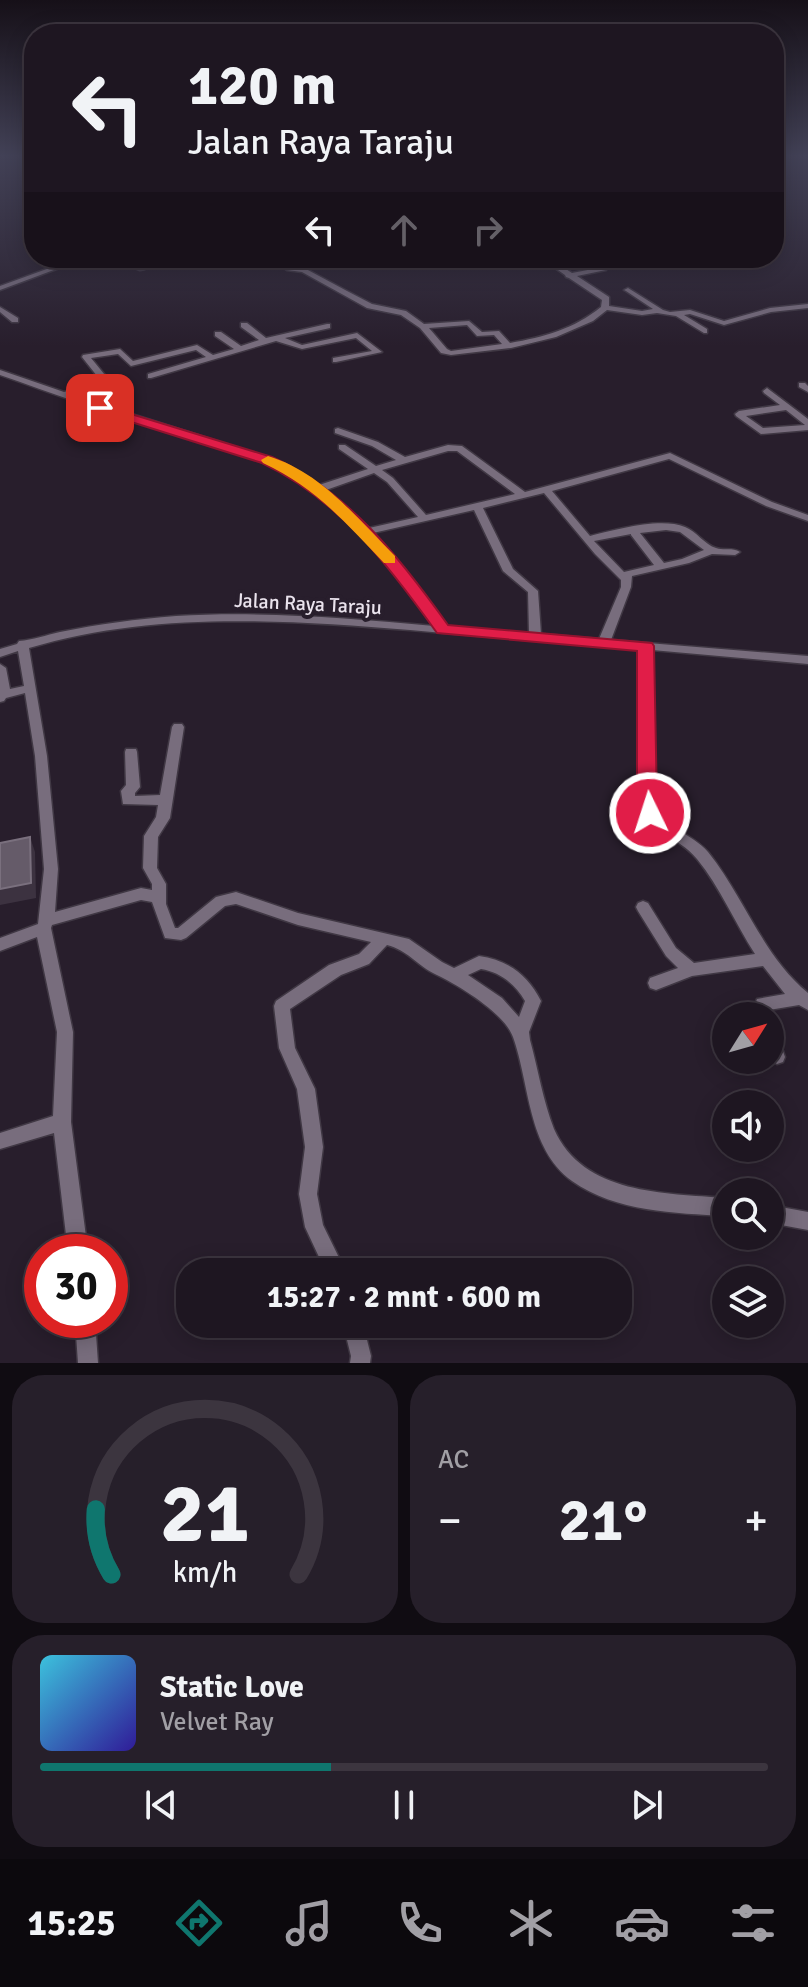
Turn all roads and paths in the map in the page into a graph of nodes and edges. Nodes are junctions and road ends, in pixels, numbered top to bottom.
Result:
1 (53, 268) edge
2 (288, 268) edge
3 (557, 268) edge
4 (603, 268) edge
5 (304, 270) joint
6 (568, 276) junction
7 (3, 287) edge
8 (628, 290) dead end
9 (797, 296) dead end
10 (808, 305) edge
11 (605, 308) junction
12 (0, 309) edge
13 (660, 311) junction
14 (678, 314) junction
15 (15, 320) dead end
16 (244, 325) dead end
17 (327, 326) dead end
18 (423, 326) junction
19 (704, 331) dead end
20 (218, 334) dead end
21 (276, 338) junction
22 (265, 341) junction
23 (329, 341) junction
24 (508, 346) junction
25 (238, 348) junction
26 (212, 358) junction
27 (347, 359) junction
28 (336, 360) dead end
29 (0, 372) edge
30 (151, 376) dead end
31 (767, 391) dead end
32 (64, 395) junction
33 (787, 407) junction
34 (808, 425) edge
35 (338, 431) dead end
36 (342, 447) dead end
37 (404, 460) junction
38 (377, 470) junction
39 (318, 489) junction
40 (546, 490) junction
41 (521, 494) junction
42 (477, 505) junction
43 (424, 518) junction
44 (808, 518) edge
45 (365, 532) junction
46 (635, 533) junction
47 (590, 539) junction
48 (711, 551) junction
49 (735, 552) dead end
50 (661, 566) junction
51 (626, 578) junction
52 (443, 630) junction
53 (535, 637) junction
54 (604, 642) junction
55 (23, 644) junction
56 (646, 646) junction
57 (0, 653) edge
58 (808, 660) edge
59 (0, 668) edge
60 (31, 688) junction
61 (1, 696) edge
62 (178, 727) dead end
63 (131, 752) dead end
64 (165, 800) junction
65 (160, 898) junction
66 (643, 907) dead end
67 (45, 924) junction
68 (384, 938) junction
69 (0, 945) edge
70 (767, 959) junction
71 (691, 970) junction
72 (455, 975) junction
73 (656, 983) dead end
74 (804, 1001) edge
75 (784, 1002) edge
76 (521, 1032) junction
77 (62, 1122) junction
78 (0, 1141) edge
79 (712, 1205) edge
80 (784, 1217) edge
81 (808, 1221) edge
82 (76, 1234) edge
83 (329, 1258) edge
84 (86, 1338) edge
85 (356, 1338) edge
86 (88, 1363) edge
87 (360, 1363) edge

1 - 7 street
2 - 5 street
3 - 6 street
4 - 6 street
5 - 18 street
6 - 11 street
8 - 13 street
9 - 10 street
10 - 14 street
11 - 13 street
11 - 24 street
12 - 15 street
13 - 14 street
14 - 19 street
16 - 22 street
17 - 21 street
18 - 24 street
18 - 24 street
20 - 25 street
21 - 22 street
21 - 23 street
22 - 25 street
23 - 27 street
23 - 27 street
25 - 26 street
26 - 30 street
26 - 32 street
27 - 28 street
29 - 32 street
31 - 33 street
32 - 39 street
33 - 34 street
33 - 34 street
35 - 37 street
36 - 38 street
37 - 38 street
37 - 41 street
38 - 39 street
38 - 43 street
39 - 45 street
40 - 41 street
40 - 44 street
40 - 47 street
41 - 42 street
42 - 43 street
42 - 53 street
43 - 45 street
45 - 52 street
46 - 47 street
46 - 48 street
46 - 50 street
47 - 51 street
48 - 49 street
48 - 50 street
50 - 51 street
51 - 54 street
52 - 53 street, Jalan Raya Taraju
52 - 55 street, Jalan Raya Taraju
53 - 54 street, Jalan Raya Taraju
54 - 56 street, Jalan Raya Taraju
55 - 57 street, Jalan Raya Taraju
55 - 60 street
56 - 58 street, Jalan Raya Taraju
56 - 70 street
59 - 61 street
60 - 61 street
60 - 67 street
62 - 64 street
63 - 64 street
64 - 65 street
65 - 67 street
65 - 68 street
66 - 71 street
67 - 69 street
67 - 77 street
68 - 72 street
68 - 83 street
70 - 71 street
70 - 74 street
71 - 73 street
72 - 76 street
72 - 76 street
74 - 75 street
76 - 79 street
77 - 78 street
77 - 82 street
80 - 81 street
84 - 86 street
85 - 87 street

